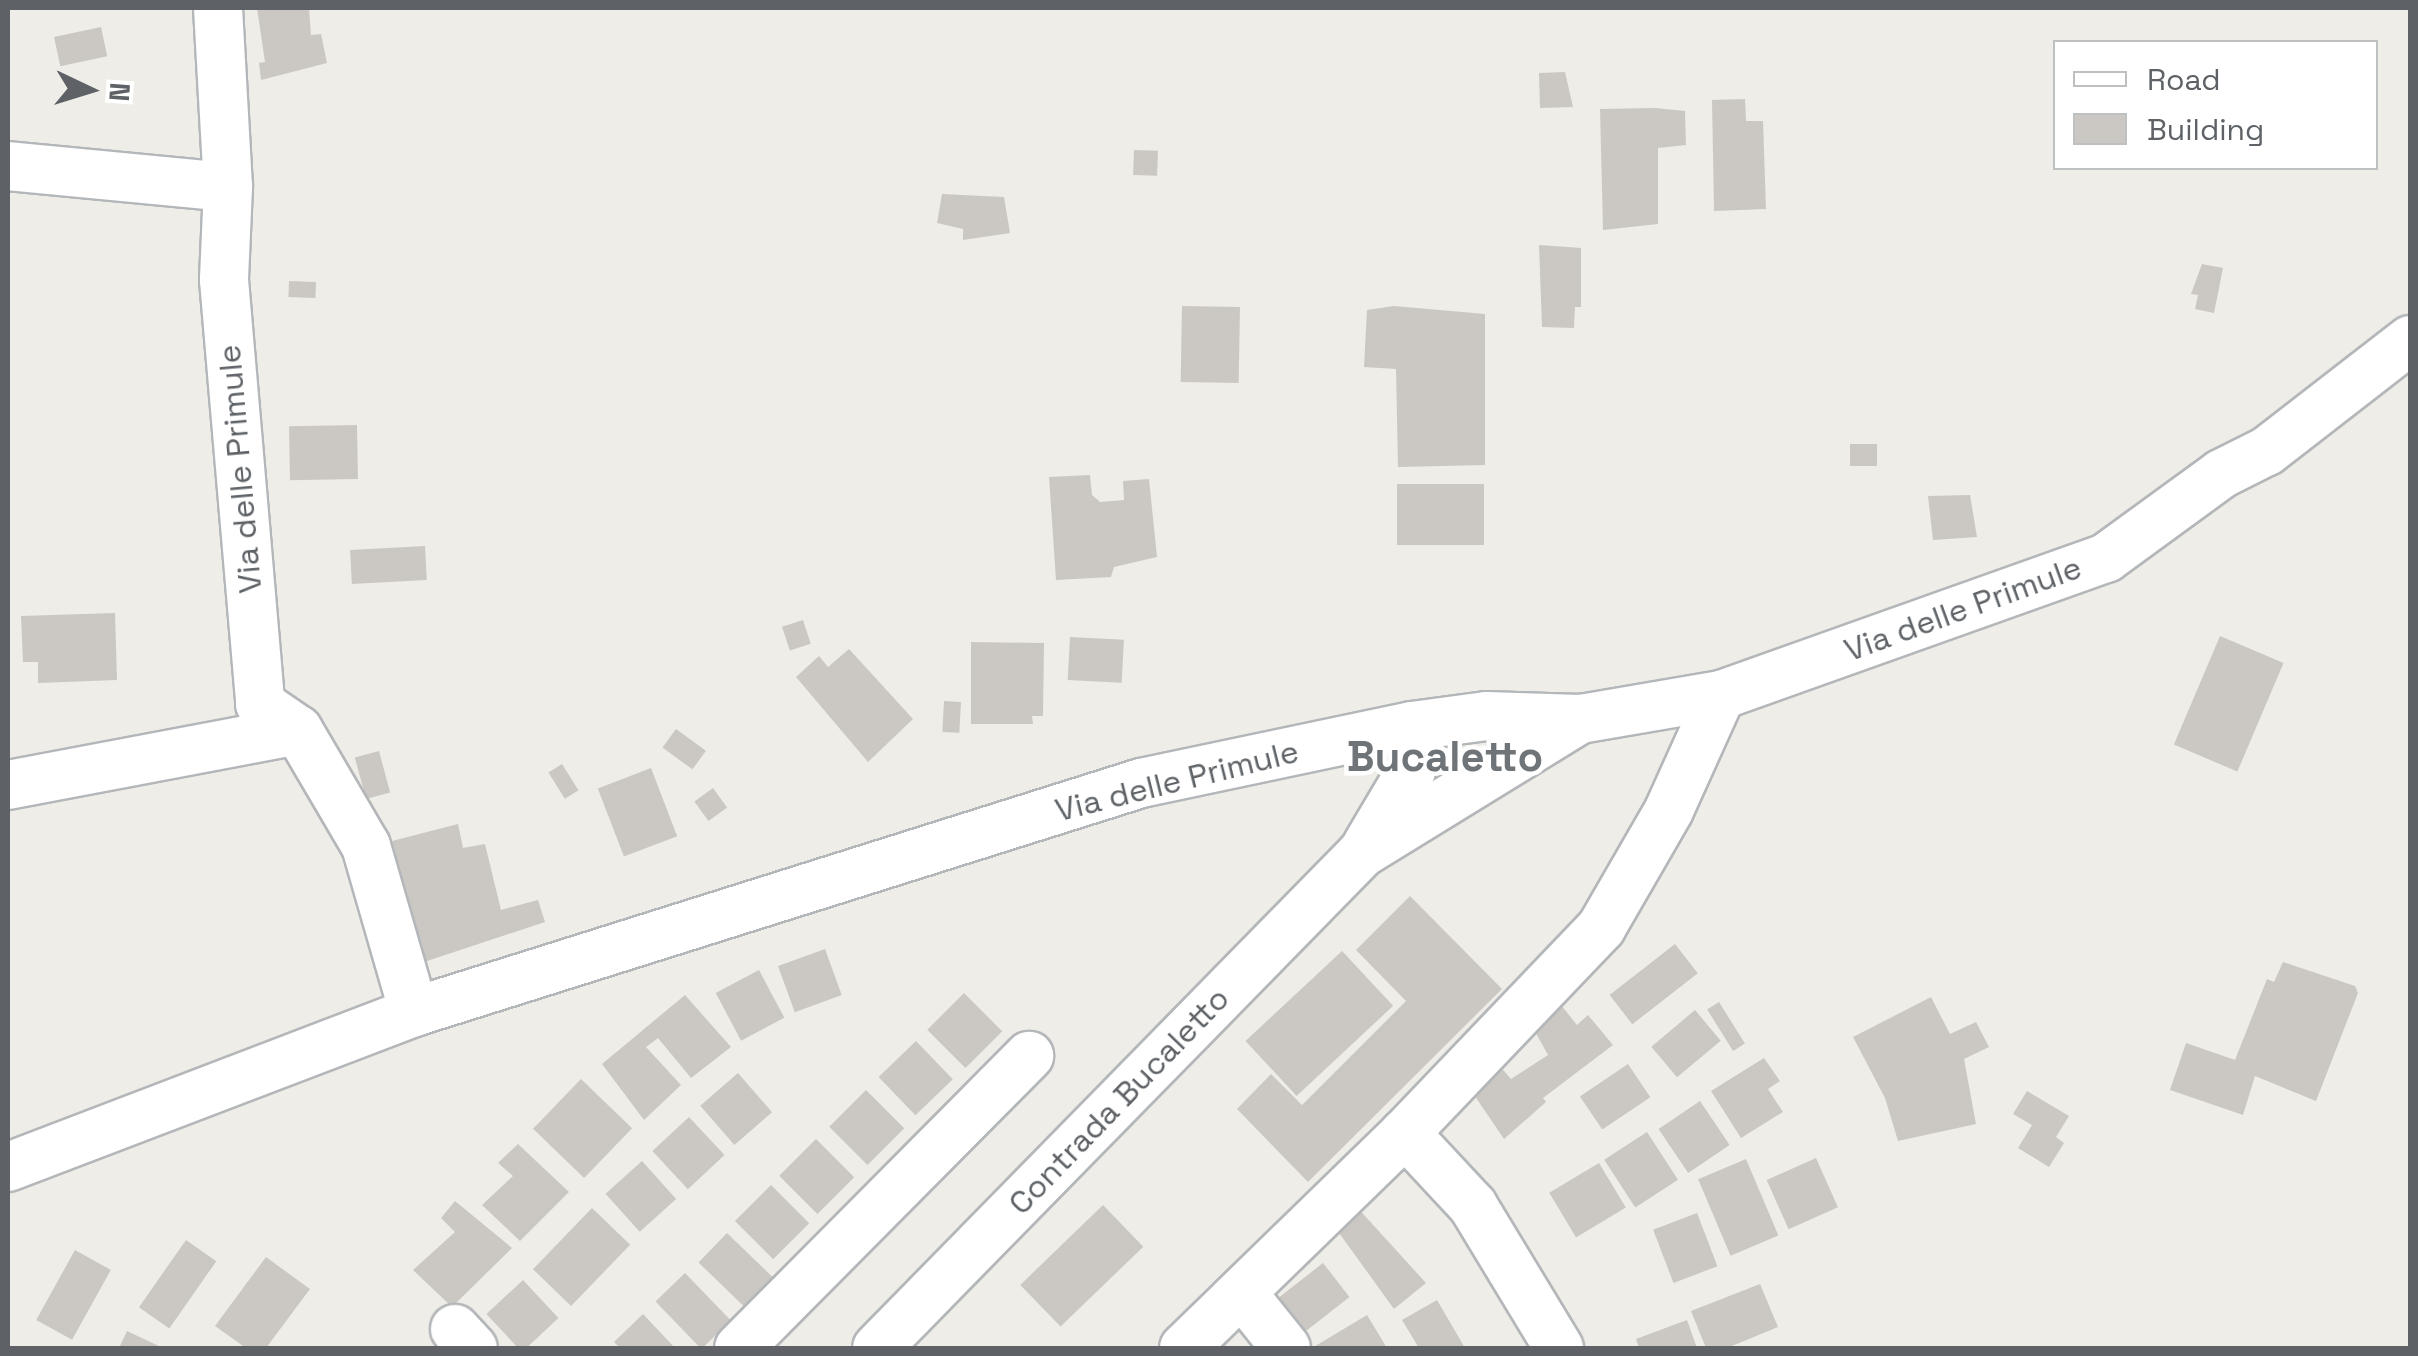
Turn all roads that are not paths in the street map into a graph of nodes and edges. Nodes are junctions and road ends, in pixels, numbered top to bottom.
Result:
1 (218, 8) edge
2 (8, 166) edge
3 (228, 188) junction
4 (2410, 340) edge
5 (1721, 695) junction
6 (1580, 719) junction
7 (1412, 726) junction
8 (298, 730) junction
9 (8, 785) edge
10 (1362, 853) junction
11 (414, 1012) junction
12 (1029, 1056) dead end
13 (1405, 1134) junction
14 (8, 1167) edge
15 (1242, 1293) junction
16 (738, 1348) edge
17 (876, 1348) edge
18 (1184, 1348) edge
19 (1286, 1348) edge
20 (1559, 1348) edge

1 - 3 street, Via delle Primule
2 - 3 street
3 - 8 street, Via delle Primule
4 - 5 street, Via delle Primule
5 - 6 street, Via delle Primule
5 - 13 street
6 - 7 street, Via delle Primule
6 - 10 street
7 - 10 street
7 - 11 street, Via delle Primule
8 - 9 street
8 - 11 street, Via delle Primule
10 - 17 street, Contrada Bucaletto
11 - 14 street, Via delle Primule
12 - 16 street
13 - 15 street
13 - 20 street
15 - 18 street
15 - 19 street

